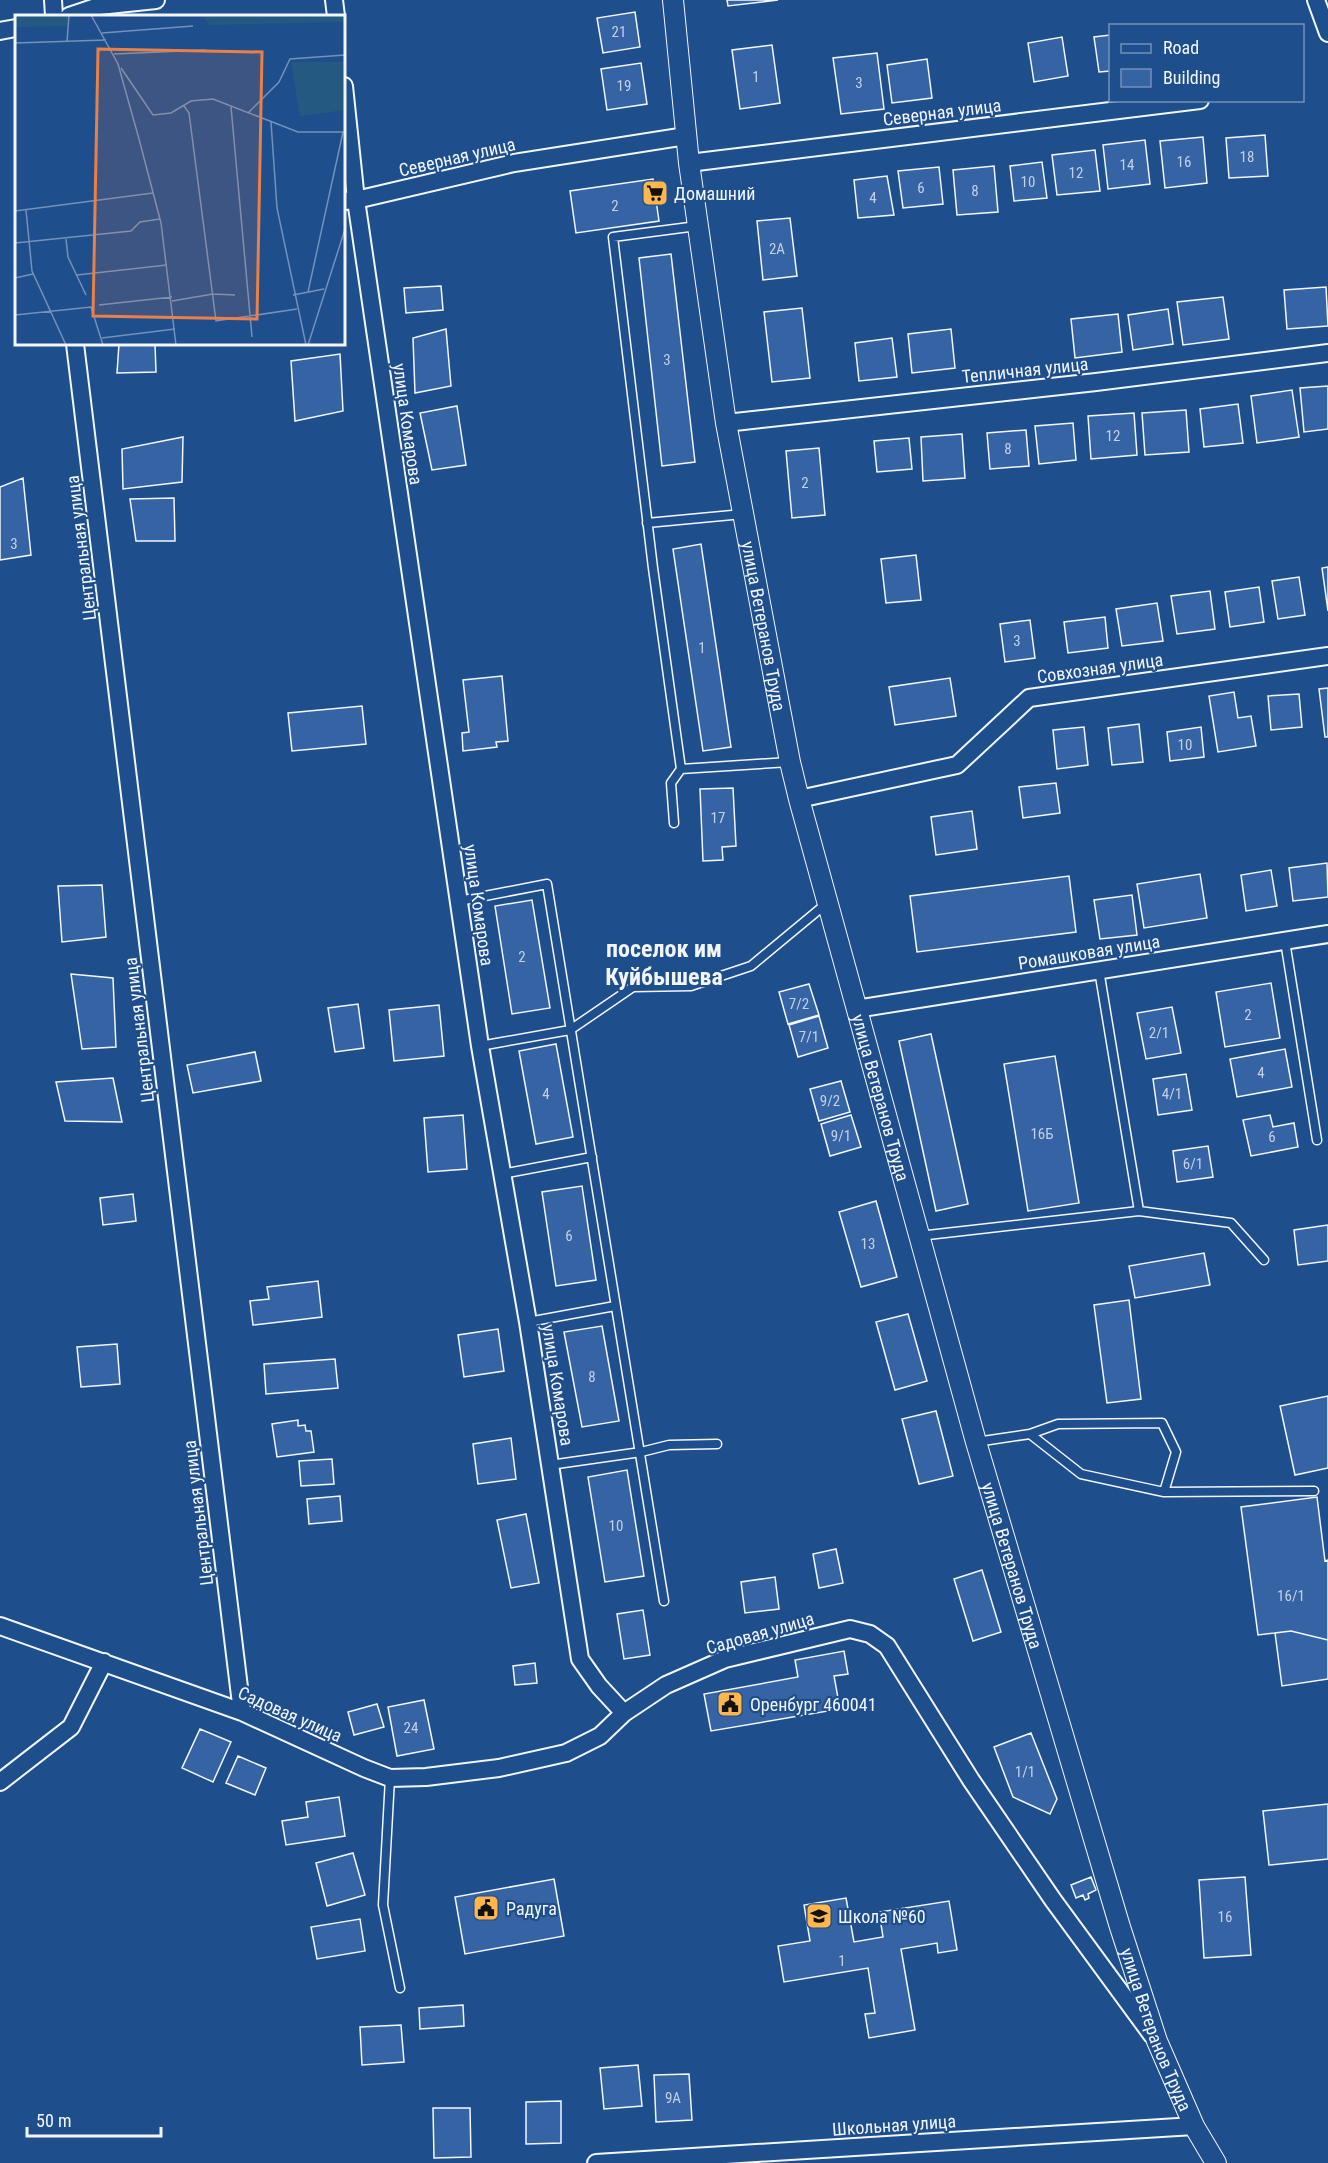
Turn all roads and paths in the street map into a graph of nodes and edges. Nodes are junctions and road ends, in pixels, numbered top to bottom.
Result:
1 (53, 0) edge
2 (156, 0) edge
3 (334, 0) edge
4 (673, 0) edge
5 (1316, 0) edge
6 (54, 15) edge
7 (72, 15) edge
8 (336, 15) edge
9 (15, 28) edge
10 (0, 31) edge
11 (1328, 33) edge
12 (1184, 102) edge
13 (345, 105) edge
14 (686, 136) junction
15 (689, 163) junction
16 (350, 200) edge
17 (697, 226) junction
18 (75, 345) edge
19 (1328, 353) edge
20 (726, 423) junction
21 (743, 514) junction
22 (648, 524) junction
23 (1328, 656) edge
24 (790, 762) junction
25 (681, 769) junction
26 (799, 799) junction
27 (674, 823) dead end
28 (459, 902) junction
29 (827, 903) junction
30 (1328, 934) edge
31 (1285, 941) junction
32 (1099, 970) junction
33 (856, 1009) junction
34 (570, 1030) junction
35 (480, 1046) junction
36 (1317, 1140) dead end
37 (592, 1157) junction
38 (502, 1174) junction
39 (1139, 1211) junction
40 (919, 1236) junction
41 (1263, 1260) dead end
42 (615, 1306) junction
43 (528, 1322) junction
44 (1030, 1434) junction
45 (976, 1442) junction
46 (717, 1444) dead end
47 (641, 1452) junction
48 (550, 1465) junction
49 (1314, 1491) dead end
50 (1164, 1492) junction
51 (664, 1601) dead end
52 (0, 1626) edge
53 (104, 1662) junction
54 (242, 1712) junction
55 (624, 1713) junction
56 (390, 1778) junction
57 (0, 1782) edge
58 (400, 1988) dead end
59 (1157, 2041) junction
60 (1194, 2126) junction
61 (596, 2163) edge
62 (1216, 2163) edge

1 - 6 street
2 - 7 street
3 - 8 street
4 - 14 street, улица Ветеранов Труда
5 - 11 street
9 - 10 street
12 - 15 street, Северная улица
13 - 16 street, улица Комарова
14 - 15 street, улица Ветеранов Труда
14 - 16 street, Северная улица
15 - 17 street, улица Ветеранов Труда
16 - 28 street, улица Комарова
17 - 20 street, улица Ветеранов Труда
17 - 22 lane
18 - 54 street, Центральная улица
19 - 20 street, Тепличная улица
20 - 21 street, улица Ветеранов Труда
21 - 22 lane
21 - 24 street, улица Ветеранов Труда
22 - 25 lane
23 - 26 street, Совхозная улица
24 - 25 lane
24 - 26 street, улица Ветеранов Труда
25 - 27 lane
26 - 29 street, улица Ветеранов Труда
28 - 34 lane
28 - 35 street, улица Комарова
29 - 33 street, улица Ветеранов Труда
29 - 34 lane
30 - 31 street, Ромашковая улица
31 - 32 street, Ромашковая улица
31 - 36 lane
32 - 33 street, Ромашковая улица
32 - 39 lane
33 - 40 street, улица Ветеранов Труда
34 - 35 lane
34 - 37 lane
35 - 38 street, улица Комарова
37 - 38 lane
37 - 42 lane
38 - 43 street, улица Комарова
39 - 40 lane
39 - 41 lane
40 - 45 street, улица Ветеранов Труда
42 - 43 lane
42 - 47 lane
43 - 48 street, улица Комарова
44 - 45 lane
44 - 50 lane
44 - 50 lane
45 - 59 street, улица Ветеранов Труда
46 - 47 lane
47 - 48 lane
47 - 51 lane
48 - 55 street, улица Комарова
49 - 50 lane
52 - 53 street, Садовая улица
53 - 54 street, Садовая улица
53 - 57 street
54 - 56 street, Садовая улица
55 - 56 street, Садовая улица
55 - 59 street, Садовая улица
56 - 58 lane
59 - 60 street, улица Ветеранов Труда
60 - 61 street, Школьная улица
60 - 62 street, улица Ветеранов Труда

